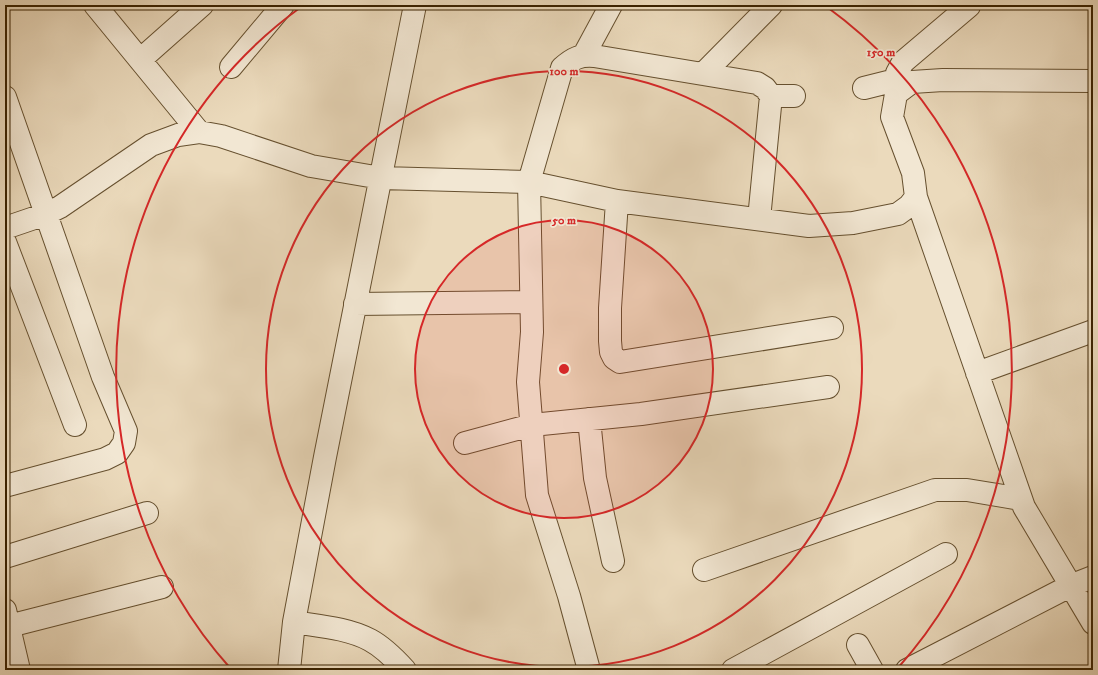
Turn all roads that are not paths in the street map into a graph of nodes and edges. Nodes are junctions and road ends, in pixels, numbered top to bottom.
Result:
1 (96, 5) edge
2 (202, 5) edge
3 (283, 5) edge
4 (415, 5) edge
5 (611, 5) edge
6 (771, 5) edge
7 (970, 5) edge
8 (584, 56) junction
9 (140, 60) junction
10 (231, 67) dead end
11 (703, 74) junction
12 (1093, 81) edge
13 (896, 87) junction
14 (864, 88) dead end
15 (771, 96) junction
16 (794, 96) dead end
17 (5, 97) edge
18 (199, 132) junction
19 (381, 178) junction
20 (529, 182) junction
21 (916, 197) junction
22 (617, 201) junction
23 (46, 214) junction
24 (759, 218) junction
25 (5, 228) edge
26 (5, 242) edge
27 (531, 302) junction
28 (355, 304) junction
29 (832, 328) dead end
30 (1093, 331) edge
31 (977, 373) junction
32 (828, 386) dead end
33 (589, 420) junction
34 (75, 425) dead end
35 (532, 425) junction
36 (465, 444) dead end
37 (5, 486) edge
38 (1021, 499) junction
39 (148, 513) dead end
40 (946, 554) dead end
41 (5, 557) edge
42 (613, 561) dead end
43 (704, 570) dead end
44 (1093, 577) edge
45 (1070, 586) junction
46 (162, 587) dead end
47 (7, 618) edge
48 (294, 622) junction
49 (1093, 623) edge
50 (858, 645) dead end
51 (19, 670) edge
52 (288, 670) edge
53 (405, 670) edge
54 (589, 670) edge
55 (734, 670) edge
56 (872, 670) edge
57 (907, 670) edge

1 - 9 street
2 - 9 street
3 - 10 street
4 - 19 street
5 - 8 street
6 - 11 street
7 - 13 street
8 - 11 street
8 - 20 street
9 - 18 street
11 - 15 street
12 - 13 street
13 - 14 street
13 - 21 street
15 - 16 street
15 - 24 street
17 - 23 street
18 - 19 street
18 - 23 street
19 - 20 street
19 - 28 street
20 - 22 street
20 - 27 street
21 - 24 street
21 - 31 street
22 - 24 street
22 - 29 street
23 - 25 street
23 - 37 street
26 - 34 street
27 - 28 street
27 - 35 street
28 - 48 street
30 - 31 street
31 - 38 street
32 - 33 street
33 - 35 street
33 - 42 street
35 - 36 street
35 - 54 street
38 - 43 street
38 - 45 street
39 - 41 street
40 - 55 street
44 - 45 street
45 - 49 street
45 - 57 street
46 - 47 street
47 - 51 street
48 - 52 street
48 - 53 street
50 - 56 street

